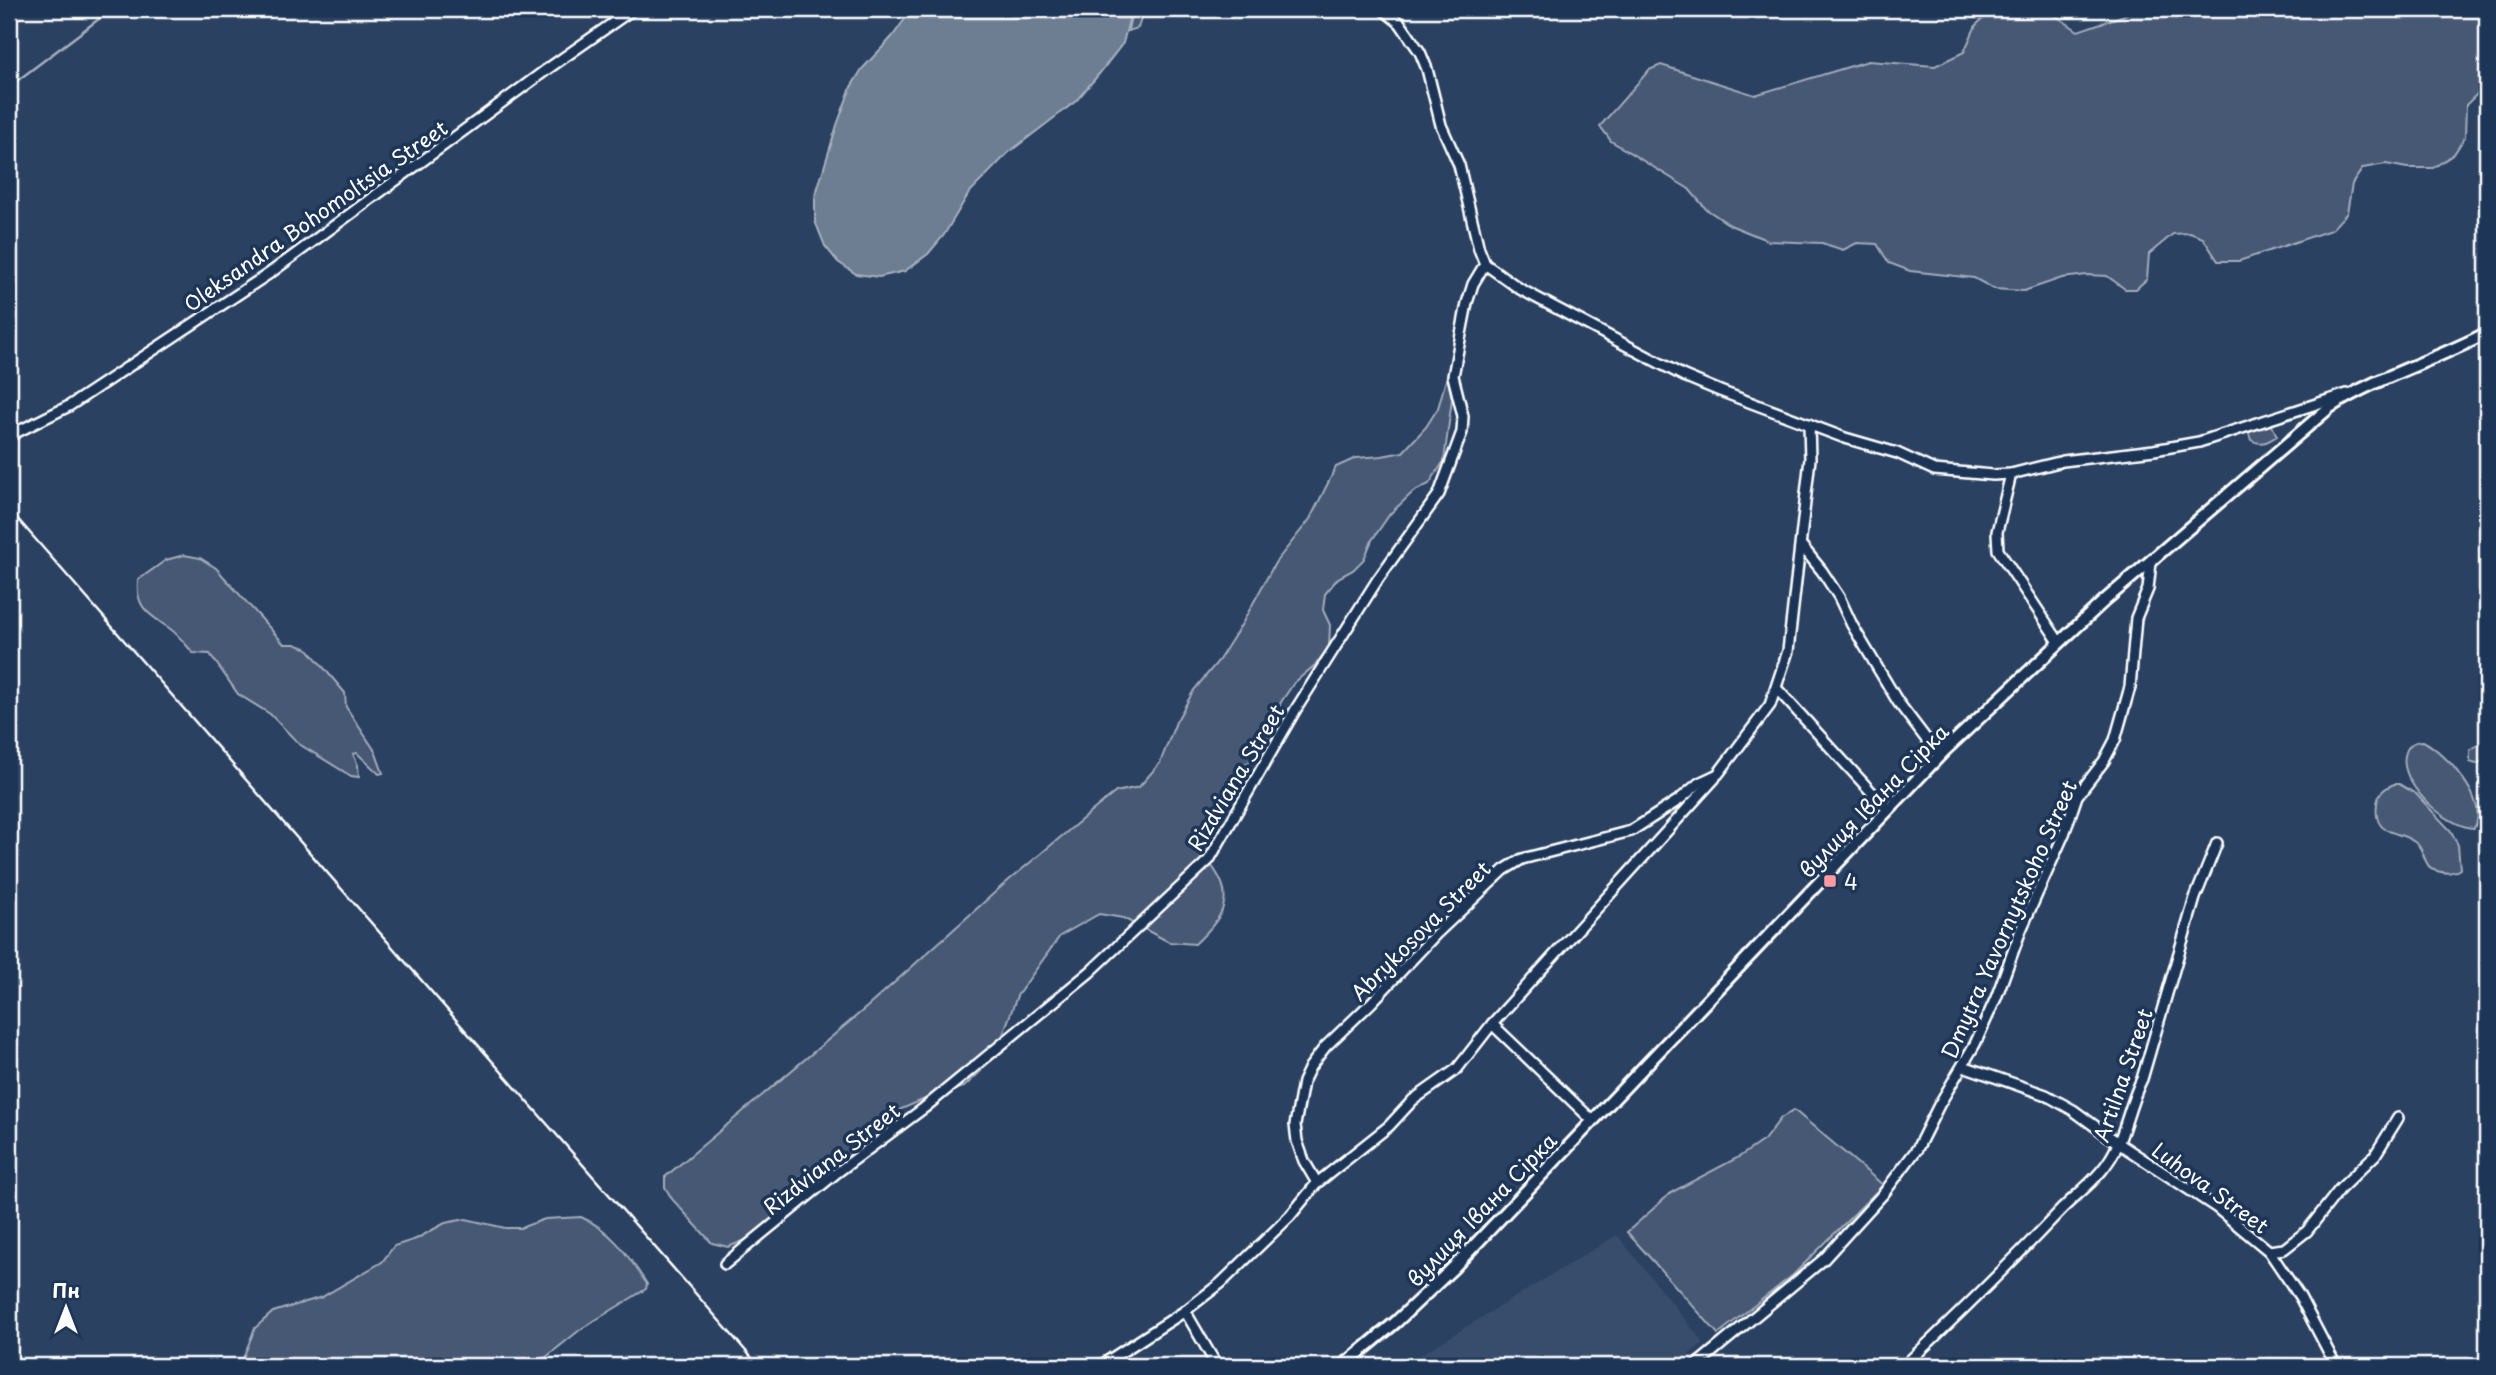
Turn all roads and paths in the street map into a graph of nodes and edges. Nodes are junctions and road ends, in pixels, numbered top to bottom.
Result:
1 (633, 9) edge
2 (1382, 9) edge
3 (1485, 264) junction
4 (2487, 333) edge
5 (2352, 393) junction
6 (1809, 424) junction
7 (9, 436) edge
8 (2011, 474) junction
9 (1801, 545) junction
10 (2151, 562) junction
11 (2059, 642) junction
12 (1777, 689) junction
13 (1939, 756) junction
14 (1718, 774) junction
15 (1888, 810) junction
16 (2217, 843) dead end
17 (1492, 1024) junction
18 (1963, 1066) junction
19 (2398, 1118) dead end
20 (1592, 1120) junction
21 (2118, 1143) junction
22 (1317, 1183) junction
23 (2269, 1251) junction
24 (725, 1265) dead end
25 (1185, 1311) junction
26 (1100, 1366) edge
27 (1217, 1366) edge
28 (1343, 1366) edge
29 (1695, 1366) edge
30 (1904, 1366) edge
31 (2336, 1366) edge

1 - 7 street, Oleksandra Bohomoltsia Street
2 - 3 street
3 - 6 street
3 - 24 street, Rizdviana Street
4 - 5 street, вулиця Івана Сірка
5 - 8 street
5 - 10 street, вулиця Івана Сірка
6 - 8 street
6 - 9 street, Abrykosova Street
8 - 11 street
9 - 12 street, Abrykosova Street
9 - 13 street
10 - 11 street, вулиця Івана Сірка
10 - 18 street, Dmytra Yavornytskoho Street
11 - 13 street, вулиця Івана Сірка
12 - 14 street, Abrykosova Street
12 - 15 street
13 - 15 street, вулиця Івана Сірка
14 - 17 street, Abrykosova Street
14 - 22 street, Abrykosova Street
15 - 20 street, вулиця Івана Сірка
16 - 21 street, Artilna Street
17 - 20 street
17 - 22 street, Abrykosova Street
18 - 21 street, Luhova Street
18 - 29 street, Dmytra Yavornytskoho Street
19 - 23 street, Luhova Street
20 - 28 street, вулиця Івана Сірка
21 - 23 street, Luhova Street
21 - 30 street, Artilna Street
22 - 25 street, Abrykosova Street
23 - 31 street
25 - 26 street, Abrykosova Street
25 - 27 street

